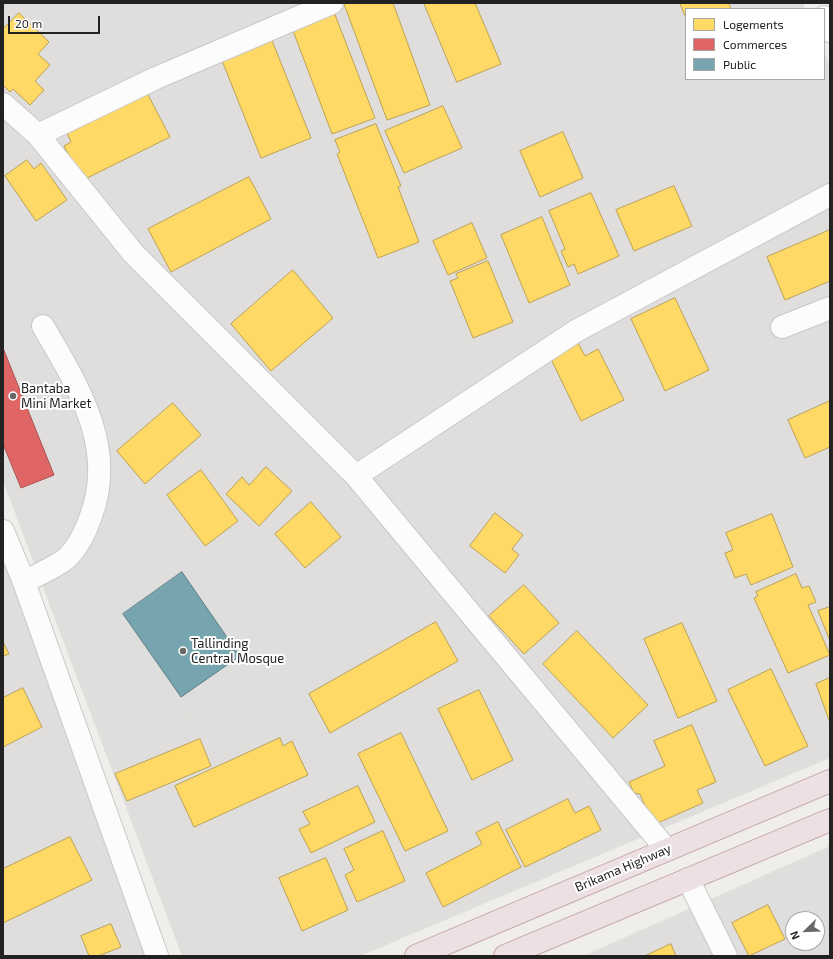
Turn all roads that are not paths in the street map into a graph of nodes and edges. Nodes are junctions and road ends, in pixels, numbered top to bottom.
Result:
1 (332, 3) edge
2 (825, 20) edge
3 (830, 32) edge
4 (3, 104) edge
5 (38, 135) junction
6 (830, 195) edge
7 (830, 308) edge
8 (43, 326) dead end
9 (782, 327) dead end
10 (356, 476) junction
11 (3, 531) edge
12 (24, 582) junction
13 (830, 781) edge
14 (830, 820) edge
15 (667, 850) junction
16 (688, 879) junction
17 (157, 956) edge
18 (416, 956) edge
19 (504, 956) edge
20 (726, 956) edge

1 - 5 street
2 - 3 street
4 - 5 street
5 - 10 street
6 - 10 street
7 - 9 street
8 - 12 street
10 - 15 street
11 - 12 street
12 - 17 street
13 - 15 highway, Brikama Highway
14 - 16 highway
15 - 18 highway, Brikama Highway
16 - 19 highway
16 - 20 street

